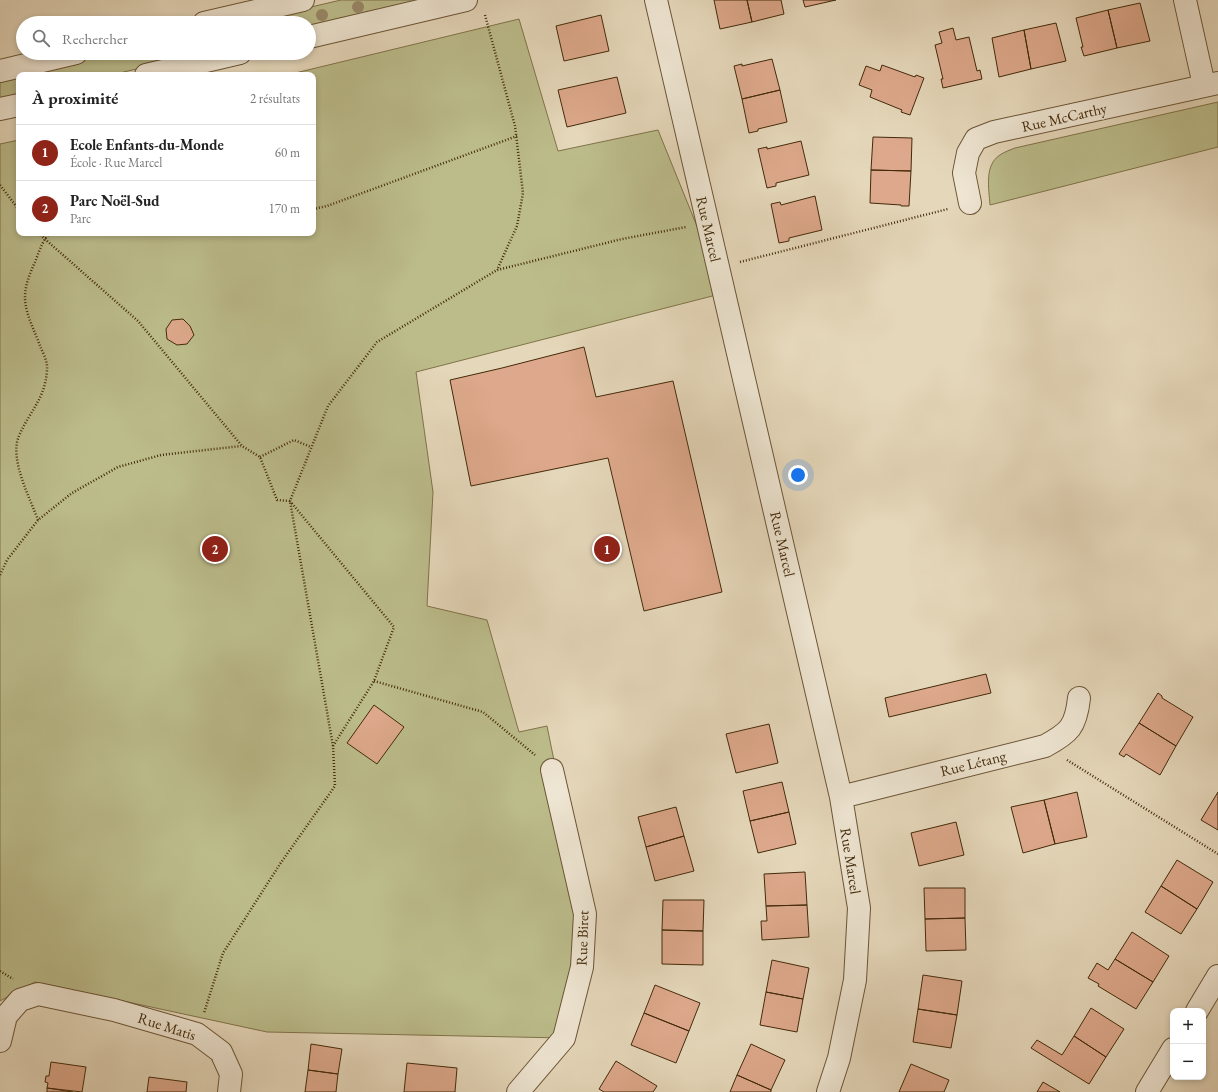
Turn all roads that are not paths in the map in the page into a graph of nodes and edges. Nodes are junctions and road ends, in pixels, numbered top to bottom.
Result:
1 (303, 0) edge
2 (466, 0) edge
3 (656, 0) edge
4 (1185, 0) edge
5 (234, 16) edge
6 (316, 35) edge
7 (46, 60) edge
8 (210, 60) edge
9 (0, 71) edge
10 (159, 72) edge
11 (1211, 84) edge
12 (16, 106) edge
13 (0, 109) edge
14 (970, 203) road end
15 (1078, 698) dead end
16 (552, 770) road end
17 (841, 797) junction
18 (1218, 976) edge
19 (1199, 1008) edge
20 (0, 1041) edge
21 (1170, 1054) edge
22 (229, 1092) edge
23 (518, 1092) edge
24 (828, 1092) edge
25 (1147, 1092) edge

1 - 5 street
2 - 6 street
3 - 17 street, Rue Marcel
4 - 11 street
7 - 9 street
8 - 10 street
11 - 14 street, Rue McCarthy
12 - 13 street
15 - 17 street, Rue Létang
16 - 23 street, Rue Biret
17 - 24 street, Rue Marcel
18 - 19 street
20 - 22 street, Rue Matis
21 - 25 street

